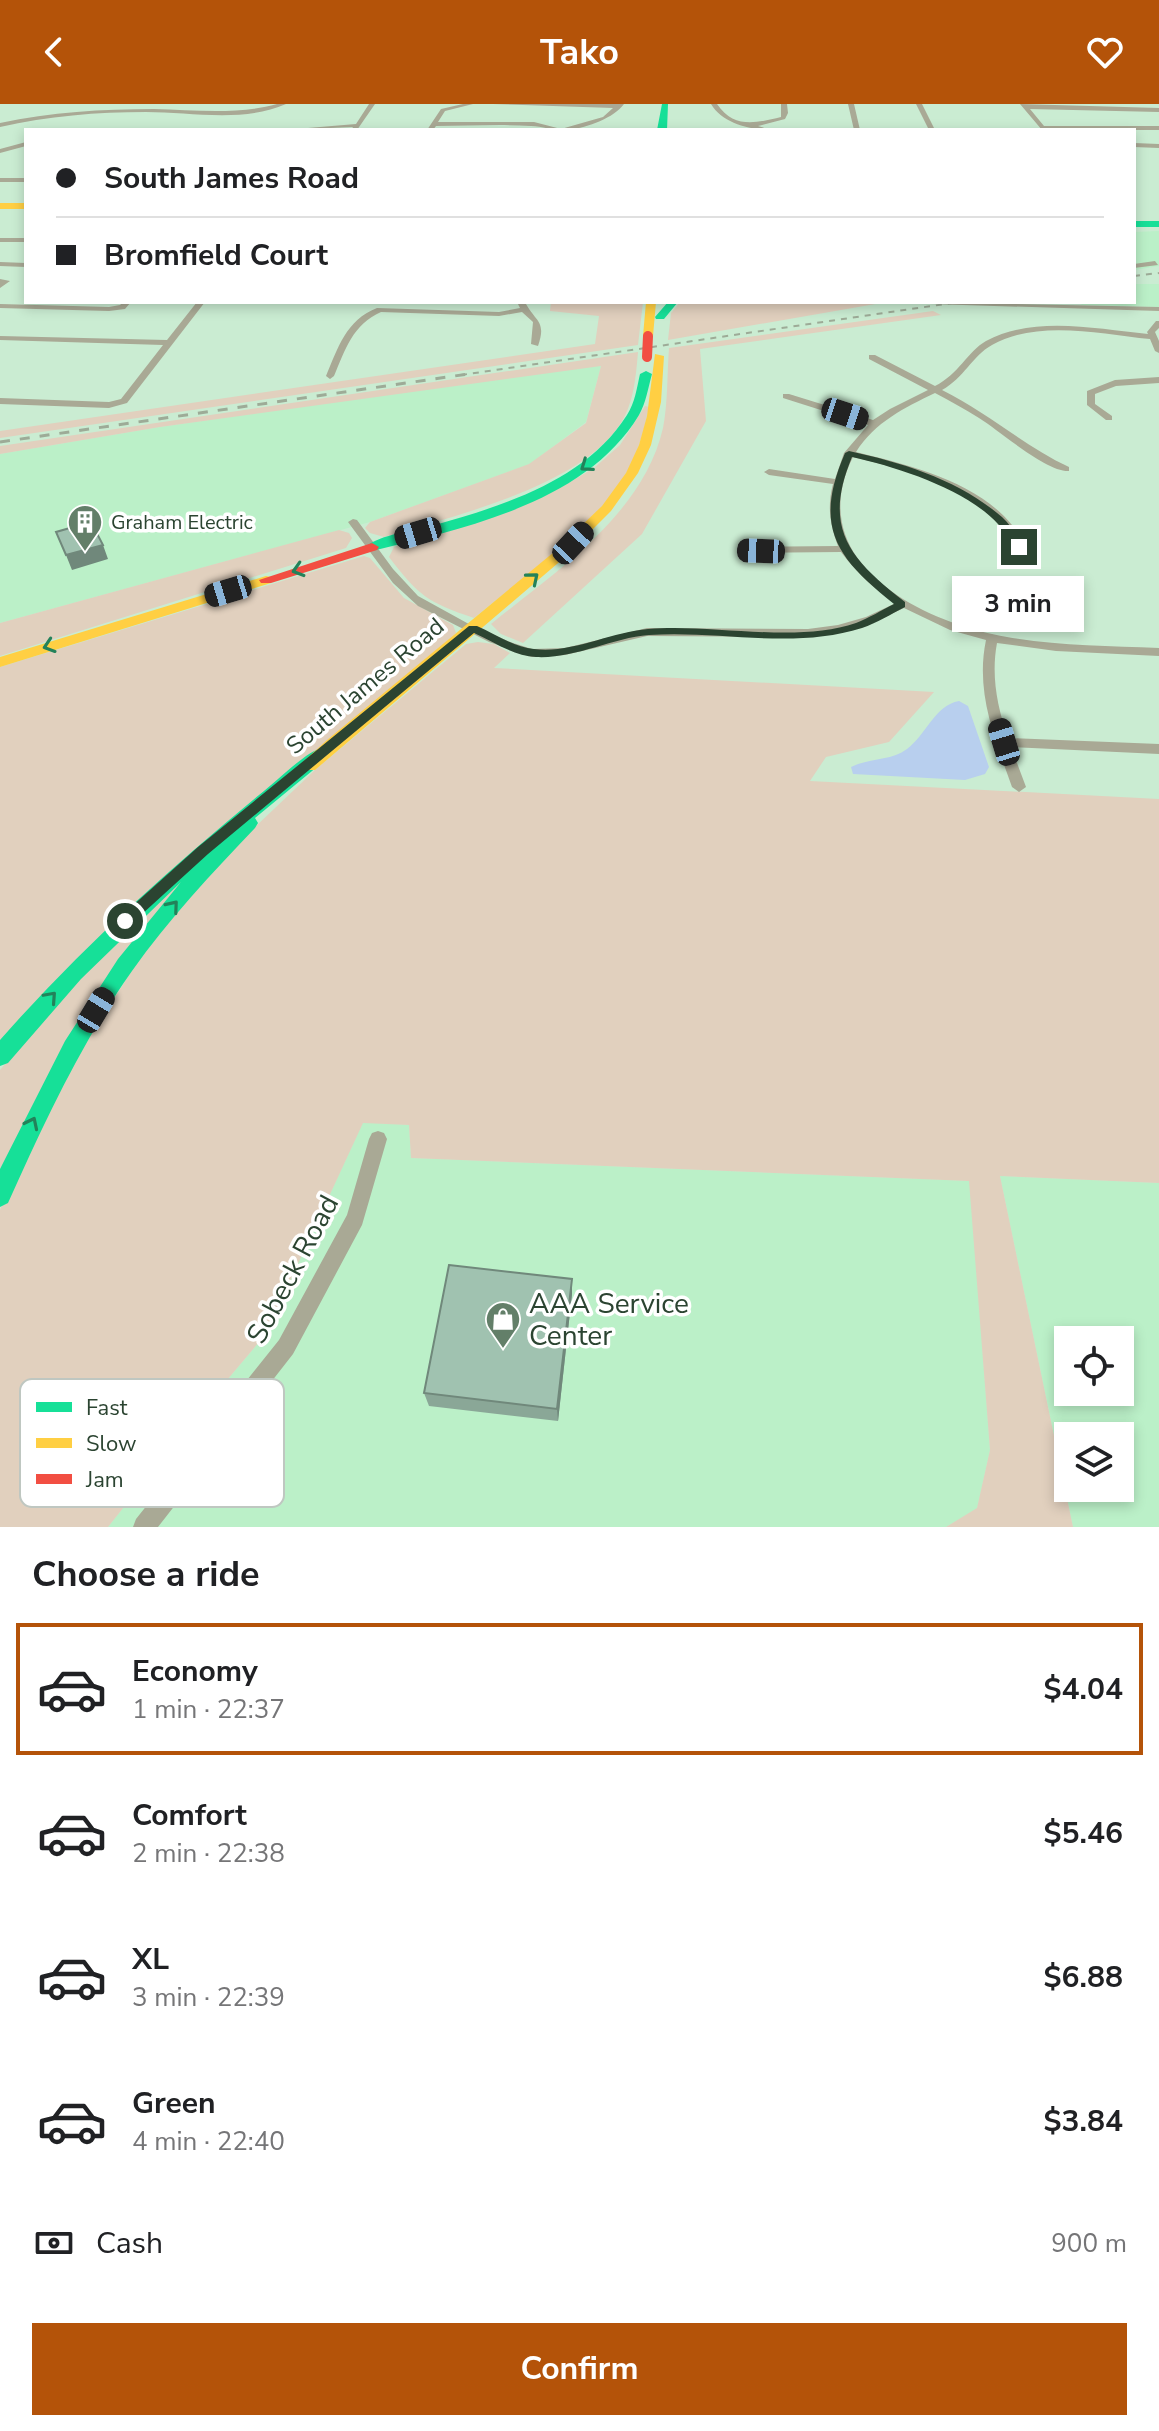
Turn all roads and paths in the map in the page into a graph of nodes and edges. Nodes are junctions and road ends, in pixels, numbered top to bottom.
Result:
1 (283, 104) edge
2 (372, 104) edge
3 (470, 104) edge
4 (496, 104) edge
5 (714, 104) edge
6 (784, 104) edge
7 (851, 104) edge
8 (919, 104) edge
9 (1136, 104) edge
10 (455, 105) edge
11 (620, 105) edge
12 (1024, 106) edge
13 (1078, 108) junction
14 (1142, 110) junction
15 (1159, 110) edge
16 (0, 125) edge
17 (754, 126) junction
18 (432, 127) edge
19 (356, 128) edge
20 (552, 128) edge
21 (568, 128) edge
22 (761, 128) edge
23 (857, 128) edge
24 (931, 128) edge
25 (1095, 128) edge
26 (1147, 128) junction
27 (1159, 128) edge
28 (24, 145) edge
29 (1136, 145) edge
30 (1159, 146) edge
31 (0, 152) edge
32 (15, 155) dead end
33 (0, 180) edge
34 (24, 180) edge
35 (0, 206) edge
36 (24, 206) edge
37 (1136, 212) edge
38 (1159, 212) edge
39 (0, 214) edge
40 (24, 215) edge
41 (1159, 222) edge
42 (1136, 223) edge
43 (0, 240) edge
44 (24, 240) edge
45 (1155, 263) dead end
46 (0, 264) edge
47 (24, 265) edge
48 (1136, 266) edge
49 (125, 304) edge
50 (199, 304) edge
51 (671, 304) edge
52 (993, 304) edge
53 (0, 306) edge
54 (382, 306) edge
55 (522, 306) edge
56 (1147, 309) junction
57 (1159, 309) edge
58 (1159, 315) edge
59 (656, 318) edge
60 (1159, 323) edge
61 (1152, 337) junction
62 (0, 338) edge
63 (169, 343) junction
64 (535, 344) dead end
65 (1159, 351) edge
66 (653, 356) junction
67 (872, 357) dead end
68 (330, 376) dead end
69 (1159, 380) edge
70 (933, 390) junction
71 (786, 396) dead end
72 (0, 401) edge
73 (1109, 418) dead end
74 (875, 424) junction
75 (849, 453) junction
76 (1066, 469) dead end
77 (769, 472) dead end
78 (837, 482) junction
79 (353, 522) dead end
80 (372, 547) junction
81 (843, 549) junction
82 (742, 550) dead end
83 (1016, 560) dead end
84 (902, 605) junction
85 (473, 628) junction
86 (992, 638) junction
87 (1159, 652) edge
88 (0, 662) edge
89 (1004, 742) junction
90 (1159, 749) edge
91 (323, 753) junction
92 (1019, 787) dead end
93 (0, 1056) edge
94 (378, 1139) dead end
95 (0, 1195) edge
96 (261, 1379) edge
97 (160, 1507) edge
98 (144, 1527) edge

1 - 16 street
2 - 19 street
3 - 10 street
4 - 11 street
5 - 17 street
6 - 17 street
7 - 23 street
8 - 24 street
9 - 14 street
10 - 18 street
11 - 21 street
12 - 13 street
12 - 25 street
13 - 14 street
13 - 25 street
14 - 15 street
14 - 26 street
17 - 22 street
18 - 20 street
25 - 26 street
26 - 27 street
28 - 31 street
29 - 30 street
31 - 32 street
33 - 34 street
35 - 36 main road
37 - 38 main road
39 - 40 main road
41 - 42 main road
43 - 44 street
45 - 48 street
46 - 47 street
49 - 53 street
50 - 63 street
51 - 59 main road
52 - 56 street
54 - 55 street
54 - 68 street
55 - 64 street
56 - 57 street
56 - 58 street
59 - 66 main road, South James Road
60 - 61 street
61 - 65 street
61 - 70 street
62 - 63 street
63 - 72 street
66 -> 80 main road, South James Road
85 -> 66 main road, South James Road
67 - 70 street
69 - 73 street
70 - 74 street
70 - 76 street
71 - 74 street
74 - 75 street
75 - 78 street
75 - 83 street
77 - 78 street
78 - 81 street
79 - 80 street
80 - 85 street
80 -> 88 main road, South James Road
81 - 82 street
81 - 84 street
84 - 85 street
84 - 86 street
85 - 91 main road, South James Road
86 - 87 street
86 - 89 street
89 - 90 street
89 - 92 street
93 -> 91 main road, South James Road
95 -> 91 main road
94 - 96 street, Sobeck Road
97 - 98 street, Sobeck Road

